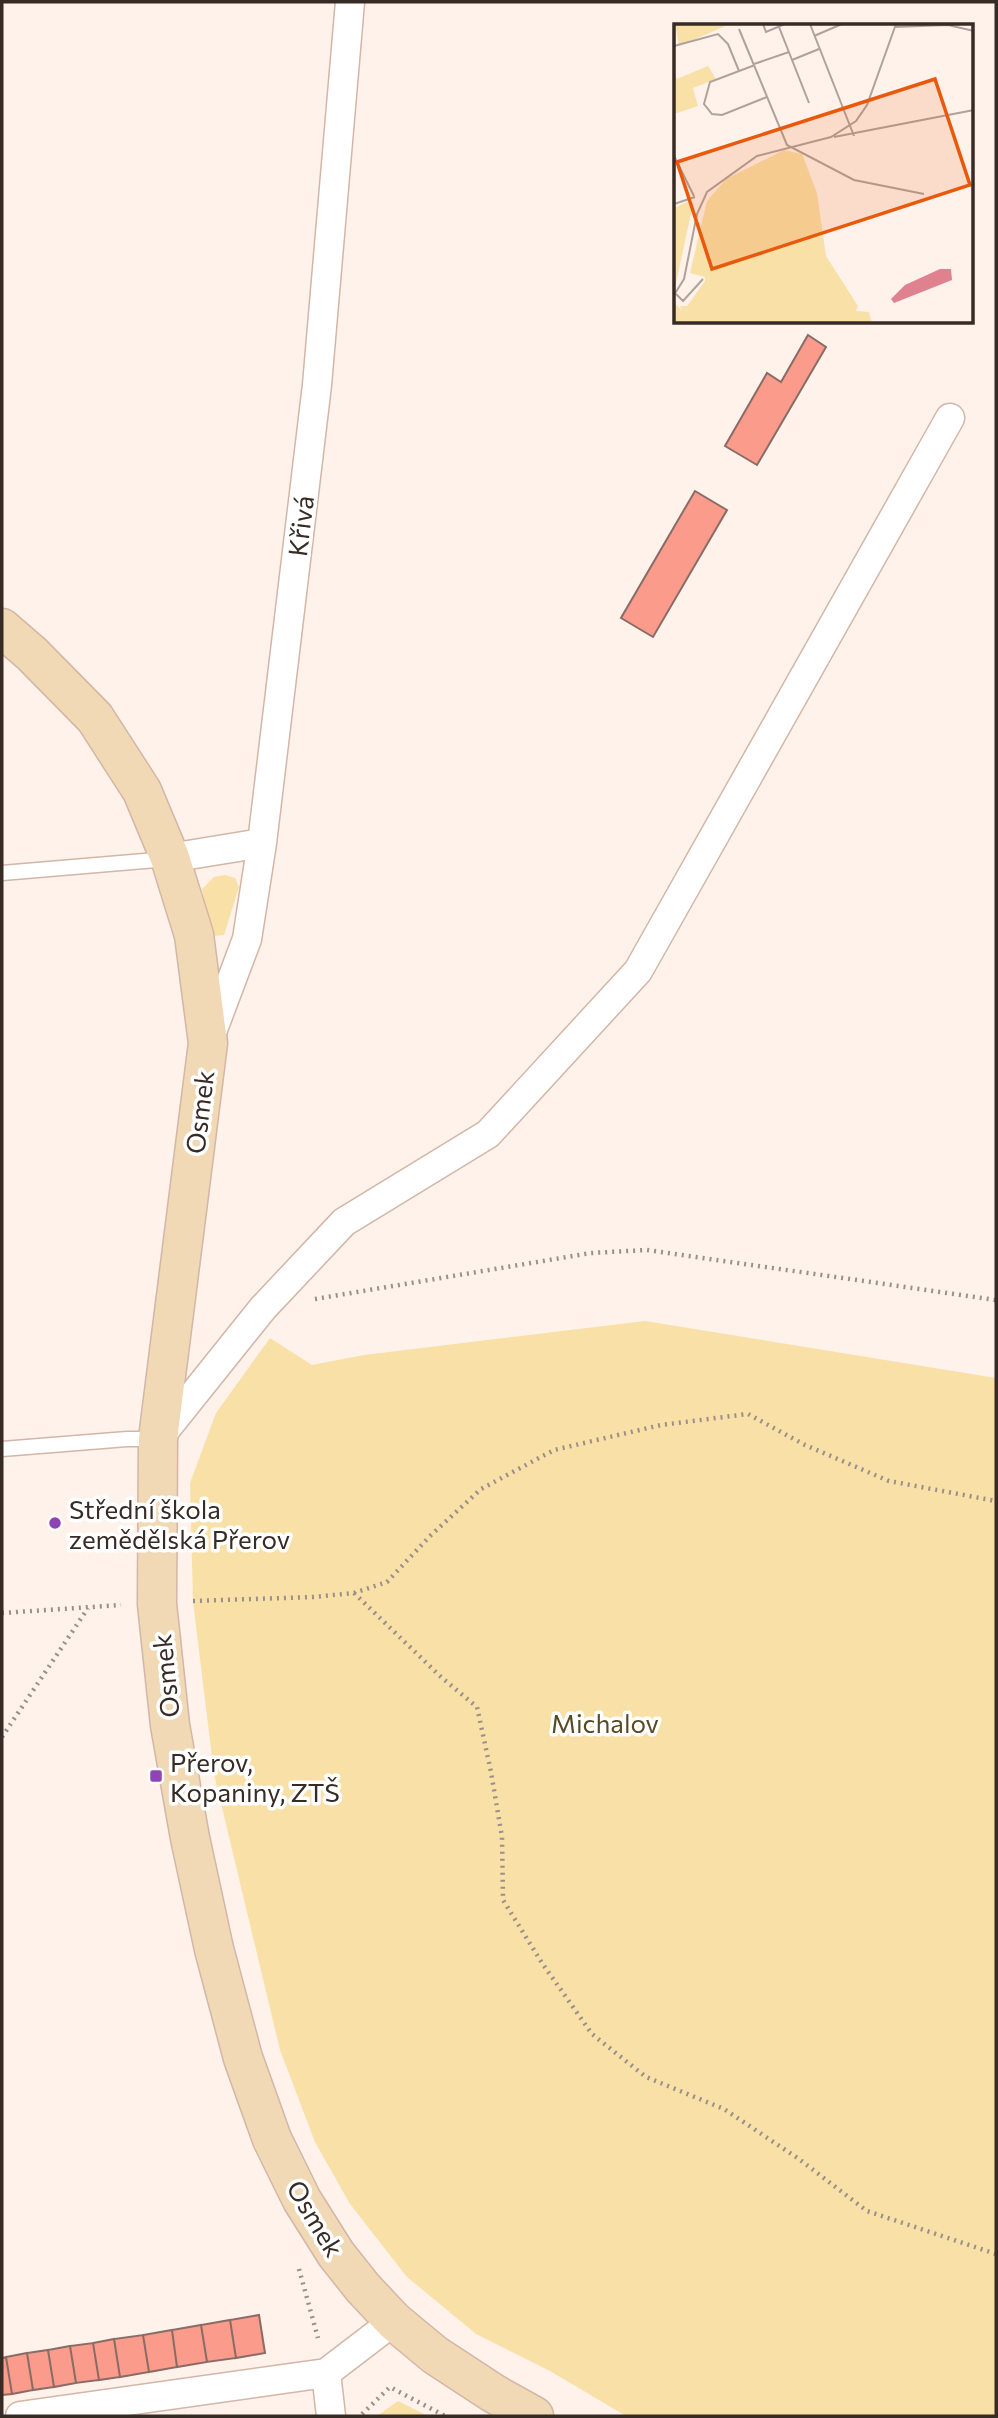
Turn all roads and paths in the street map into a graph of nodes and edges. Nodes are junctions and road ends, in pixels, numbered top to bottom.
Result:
1 (350, 2) edge
2 (950, 418) dead end
3 (2, 628) edge
4 (262, 843) junction
5 (170, 858) junction
6 (2, 873) edge
7 (208, 1042) junction
8 (996, 1300) edge
9 (263, 1308) junction
10 (158, 1439) junction
11 (2, 1449) edge
12 (996, 1501) edge
13 (354, 1593) junction
14 (157, 1604) junction
15 (89, 1607) junction
16 (2, 1613) edge
17 (2, 1737) edge
18 (996, 2253) edge
19 (394, 2321) junction
20 (326, 2373) junction
21 (20, 2416) edge
22 (331, 2416) edge
23 (359, 2416) edge
24 (445, 2416) edge
25 (534, 2416) edge

1 - 4 street, Křivá
2 - 9 street
3 - 5 street, Osmek
4 - 5 street
4 - 7 street, Křivá
5 - 6 lane
5 - 7 street, Osmek
7 - 10 street, Osmek
8 - 9 path
9 - 10 street
10 - 11 lane
10 - 14 street, Osmek
12 - 13 path
13 - 14 path
13 - 18 path
14 - 15 path
14 - 19 street, Osmek
15 - 16 path
15 - 17 path
19 - 20 street
19 - 25 street, Osmek
20 - 21 street
20 - 22 street
23 - 24 path

